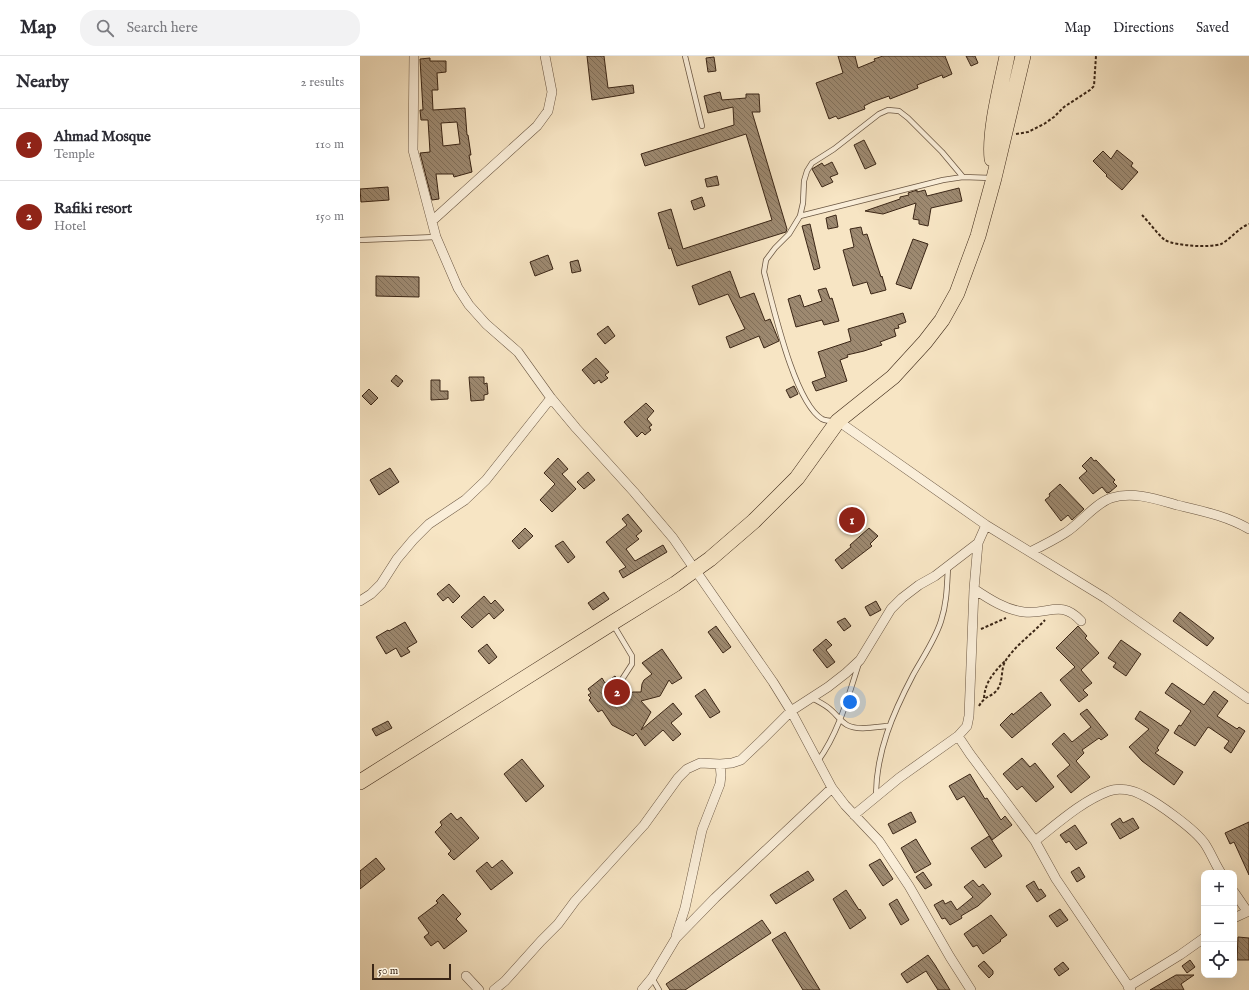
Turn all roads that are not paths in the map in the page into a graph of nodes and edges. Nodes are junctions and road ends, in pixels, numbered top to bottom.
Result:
1 (414, 56) edge
2 (545, 56) edge
3 (685, 56) edge
4 (1007, 56) edge
5 (1022, 56) edge
6 (702, 126) dead end
7 (964, 177) junction
8 (994, 178) junction
9 (800, 216) junction
10 (432, 221) junction
11 (436, 237) junction
12 (360, 240) edge
13 (551, 398) junction
14 (838, 421) junction
15 (986, 525) junction
16 (1249, 530) edge
17 (978, 543) junction
18 (1030, 552) junction
19 (948, 565) junction
20 (695, 570) junction
21 (974, 589) junction
22 (360, 601) edge
23 (1081, 621) dead end
24 (612, 622) junction
25 (860, 660) junction
26 (621, 681) dead end
27 (812, 698) junction
28 (1249, 699) edge
29 (791, 711) junction
30 (840, 720) junction
31 (888, 726) junction
32 (958, 736) junction
33 (817, 762) junction
34 (720, 764) junction
35 (360, 782) edge
36 (832, 788) junction
37 (876, 796) junction
38 (854, 815) junction
39 (1035, 840) junction
40 (1219, 870) edge
41 (1237, 896) edge
42 (1248, 911) edge
43 (1237, 916) edge
44 (676, 938) junction
45 (1201, 940) edge
46 (466, 976) dead end
47 (652, 978) junction
48 (1129, 988) edge
49 (479, 990) edge
50 (494, 990) edge
51 (642, 990) edge
52 (659, 990) edge
53 (972, 990) edge

1 - 10 street
2 - 10 street
3 - 6 lane
4 - 8 highway
5 - 8 highway
7 - 8 lane
7 - 9 lane
7 - 9 lane
8 - 14 highway
9 - 14 lane
10 - 11 street
11 - 12 lane
11 - 13 street
13 - 20 street
13 - 22 street
14 - 15 street
14 - 20 highway
15 - 17 street
15 - 18 street
16 - 18 street
17 - 19 street
17 - 21 street
18 - 28 street
19 - 25 street
19 - 31 lane
20 - 24 highway
20 - 29 street
21 - 23 street
21 - 32 street
24 - 26 lane
24 - 35 highway
25 - 27 street
25 - 30 lane
27 - 29 street
27 - 30 lane
29 - 33 street
29 - 34 street
30 - 31 lane
30 - 33 lane
31 - 37 lane
32 - 37 street
32 - 39 street
33 - 36 street
34 - 44 street
34 - 50 street
36 - 38 street
36 - 44 street
37 - 38 street
38 - 53 street
39 - 40 street
39 - 48 street
41 - 42 street
42 - 43 street
44 - 47 street
45 - 48 street
46 - 49 street
47 - 51 street
47 - 52 lane

